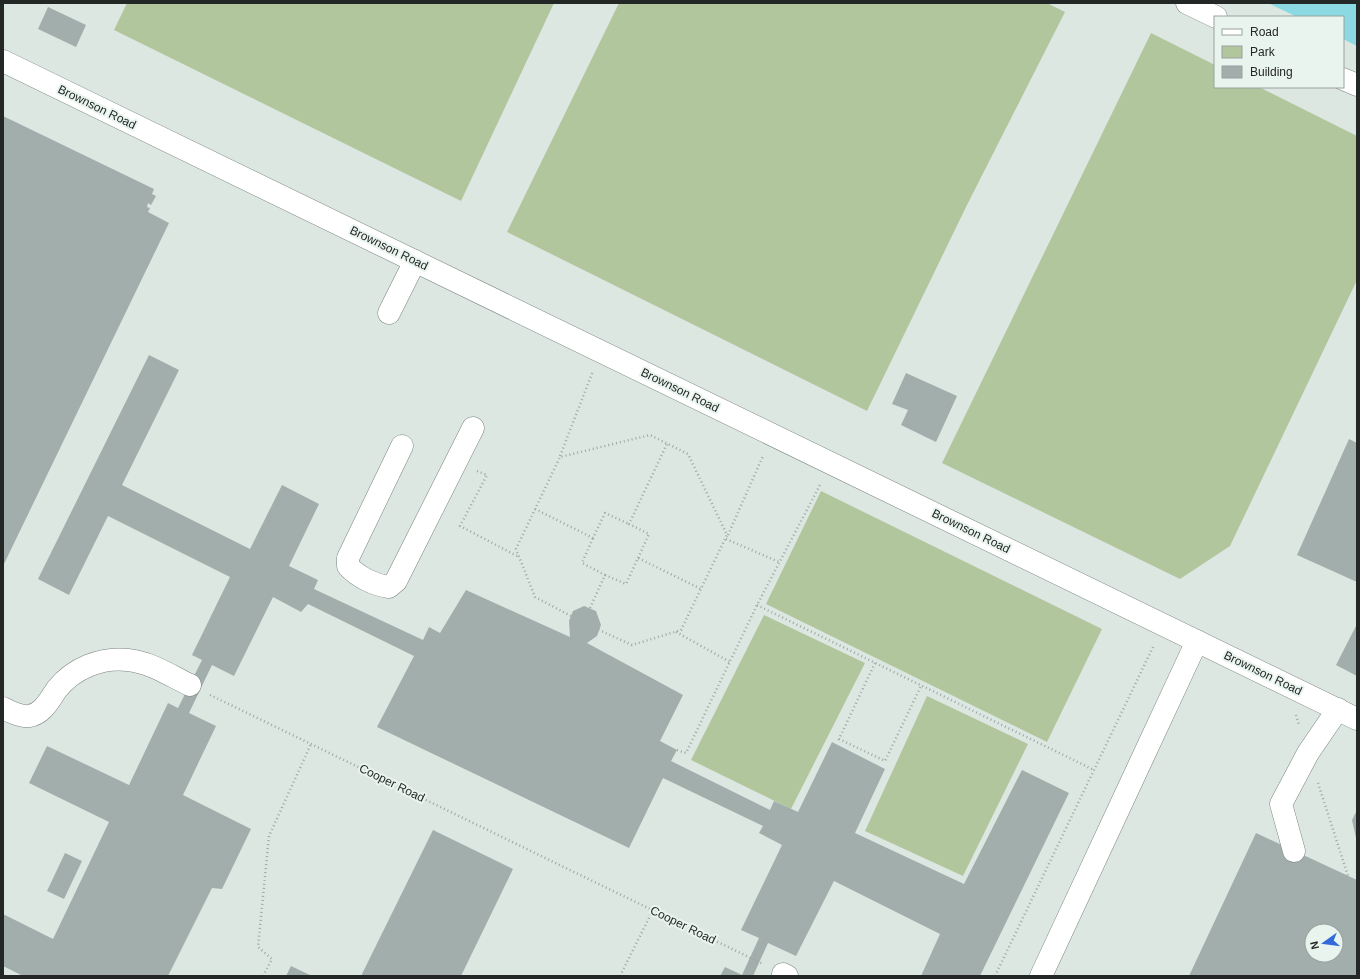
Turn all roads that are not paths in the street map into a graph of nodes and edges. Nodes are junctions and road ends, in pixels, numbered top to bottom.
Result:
1 (1187, 3) edge
2 (1214, 16) edge
3 (3, 61) edge
4 (1344, 78) edge
5 (1357, 85) edge
6 (415, 261) junction
7 (389, 313) dead end
8 (473, 428) dead end
9 (402, 446) dead end
10 (1197, 641) junction
11 (190, 685) road end
12 (3, 708) edge
13 (1338, 709) junction
14 (1357, 719) edge
15 (1294, 851) dead end
16 (1040, 976) edge

1 - 2 street
3 - 6 street, Brownson Road
4 - 5 street
6 - 7 street
6 - 10 street, Brownson Road
8 - 9 street
10 - 13 street, Brownson Road
10 - 16 street
11 - 12 street
13 - 14 street, Brownson Road
13 - 15 street

